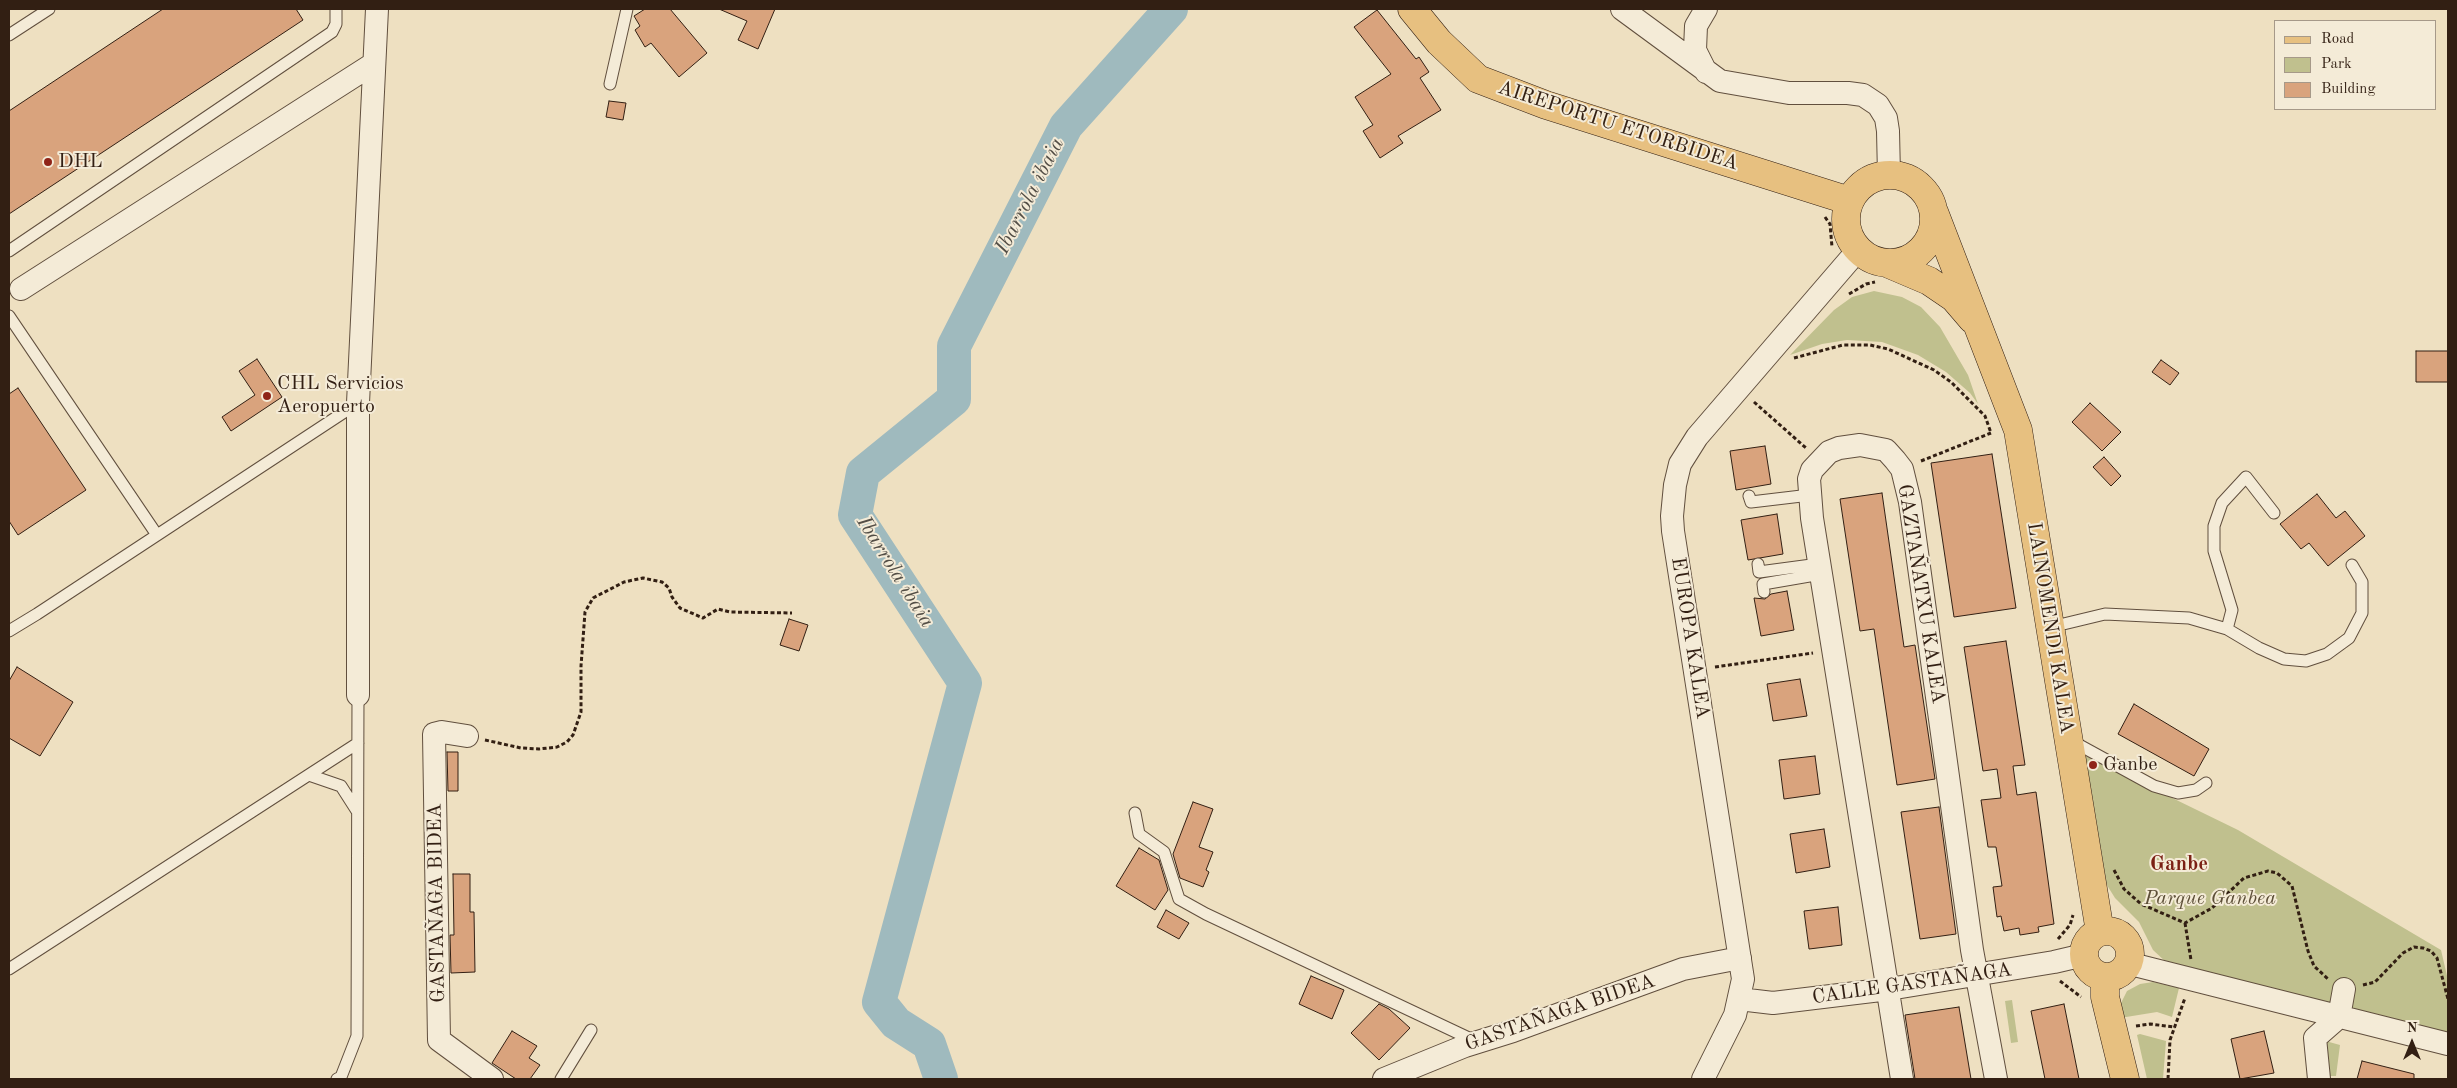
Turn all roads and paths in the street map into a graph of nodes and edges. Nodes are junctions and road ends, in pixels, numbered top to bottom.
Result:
1 (50, 9) edge
2 (336, 9) edge
3 (377, 9) edge
4 (627, 9) edge
5 (1412, 9) edge
6 (1622, 9) edge
7 (1706, 9) edge
8 (9, 35) edge
9 (373, 64) junction
10 (1708, 75) junction
11 (610, 84) dead end
12 (1889, 175) junction
13 (1850, 201) junction
14 (1934, 212) junction
15 (9, 250) edge
16 (1858, 250) junction
17 (1890, 264) junction
18 (15, 293) edge
19 (9, 316) edge
20 (1981, 330) junction
21 (1793, 358) dead end
22 (1754, 402) dead end
23 (358, 404) junction
24 (2018, 430) junction
25 (1991, 433) junction
26 (1820, 460) junction
27 (1902, 469) junction
28 (1810, 495) junction
29 (1749, 496) dead end
30 (2274, 513) dead end
31 (157, 535) junction
32 (1758, 564) dead end
33 (2352, 565) dead end
34 (1820, 569) junction
35 (1764, 592) dead end
36 (792, 613) dead end
37 (2051, 627) junction
38 (2228, 629) junction
39 (9, 631) edge
40 (1833, 650) junction
41 (1712, 668) dead end
42 (358, 695) joint
43 (467, 736) joint
44 (2068, 739) junction
45 (358, 743) junction
46 (309, 775) junction
47 (2206, 783) dead end
48 (358, 812) junction
49 (1135, 812) dead end
50 (2112, 865) dead end
51 (2185, 923) junction
52 (2100, 932) junction
53 (2084, 954) junction
54 (1740, 958) junction
55 (2127, 963) junction
56 (9, 969) edge
57 (1976, 976) junction
58 (2104, 977) junction
59 (2189, 980) junction
60 (1888, 989) junction
61 (2344, 989) junction
62 (1739, 999) junction
63 (2448, 999) edge
64 (2339, 1017) junction
65 (2175, 1027) junction
66 (2113, 1029) junction
67 (591, 1030) dead end
68 (1478, 1042) junction
69 (2448, 1044) edge
70 (337, 1079) edge
71 (492, 1079) edge
72 (561, 1079) edge
73 (1384, 1079) edge
74 (1702, 1079) edge
75 (1902, 1079) edge
76 (1996, 1079) edge
77 (2125, 1079) edge
78 (2168, 1079) edge
79 (2319, 1079) edge

1 - 8 lane
2 - 15 lane
3 - 9 street
4 - 11 lane
5 - 13 main road, AIREPORTU ETORBIDEA
6 - 10 street
7 - 10 street
9 - 18 street
9 - 23 street
10 - 12 street
12 - 13 main road
12 - 14 main road
13 - 16 main road
14 - 17 main road
14 - 20 main road, LAINOMENDI KALEA
16 - 17 main road
16 - 54 street, EUROPA KALEA
17 - 20 main road, LAINOMENDI KALEA
19 - 31 lane
20 - 24 main road, LAINOMENDI KALEA
21 - 25 path
22 - 26 path
23 - 31 lane
23 - 42 street
24 - 25 path
24 - 37 main road, LAINOMENDI KALEA
25 - 27 path
26 - 27 street, GAZTAÑATXU KALEA
26 - 28 street
27 - 57 street, GAZTAÑATXU KALEA
28 - 29 lane
28 - 34 street
30 - 38 lane
31 - 39 lane
32 - 34 lane
33 - 38 lane
34 - 35 lane
34 - 40 street
36 - 43 path
37 - 38 lane
37 - 44 main road, LAINOMENDI KALEA
40 - 41 path
40 - 60 street
42 - 45 lane
43 - 71 street, GASTAÑAGA BIDEA
44 - 47 lane
44 - 52 main road, LAINOMENDI KALEA
45 - 46 lane
45 - 48 lane
46 - 48 lane
46 - 56 lane
48 - 70 lane
49 - 68 lane
50 - 51 path
51 - 59 path
51 - 61 path
52 - 53 main road
52 - 55 main road
53 - 57 street, CALLE GASTAÑAGA
53 - 58 main road
54 - 62 street, EUROPA KALEA
54 - 68 street, GASTAÑAGA BIDEA
55 - 58 main road
55 - 59 street
57 - 60 street, CALLE GASTAÑAGA
57 - 76 street, GAZTAÑATXU KALEA
58 - 66 main road
59 - 64 street
59 - 65 path
60 - 62 street, CALLE GASTAÑAGA
60 - 75 street
61 - 63 path
61 - 64 street
62 - 74 street, EUROPA KALEA
64 - 69 street
64 - 79 street
65 - 66 path
65 - 78 path
66 - 77 main road
67 - 72 lane
68 - 73 street, GASTAÑAGA BIDEA

